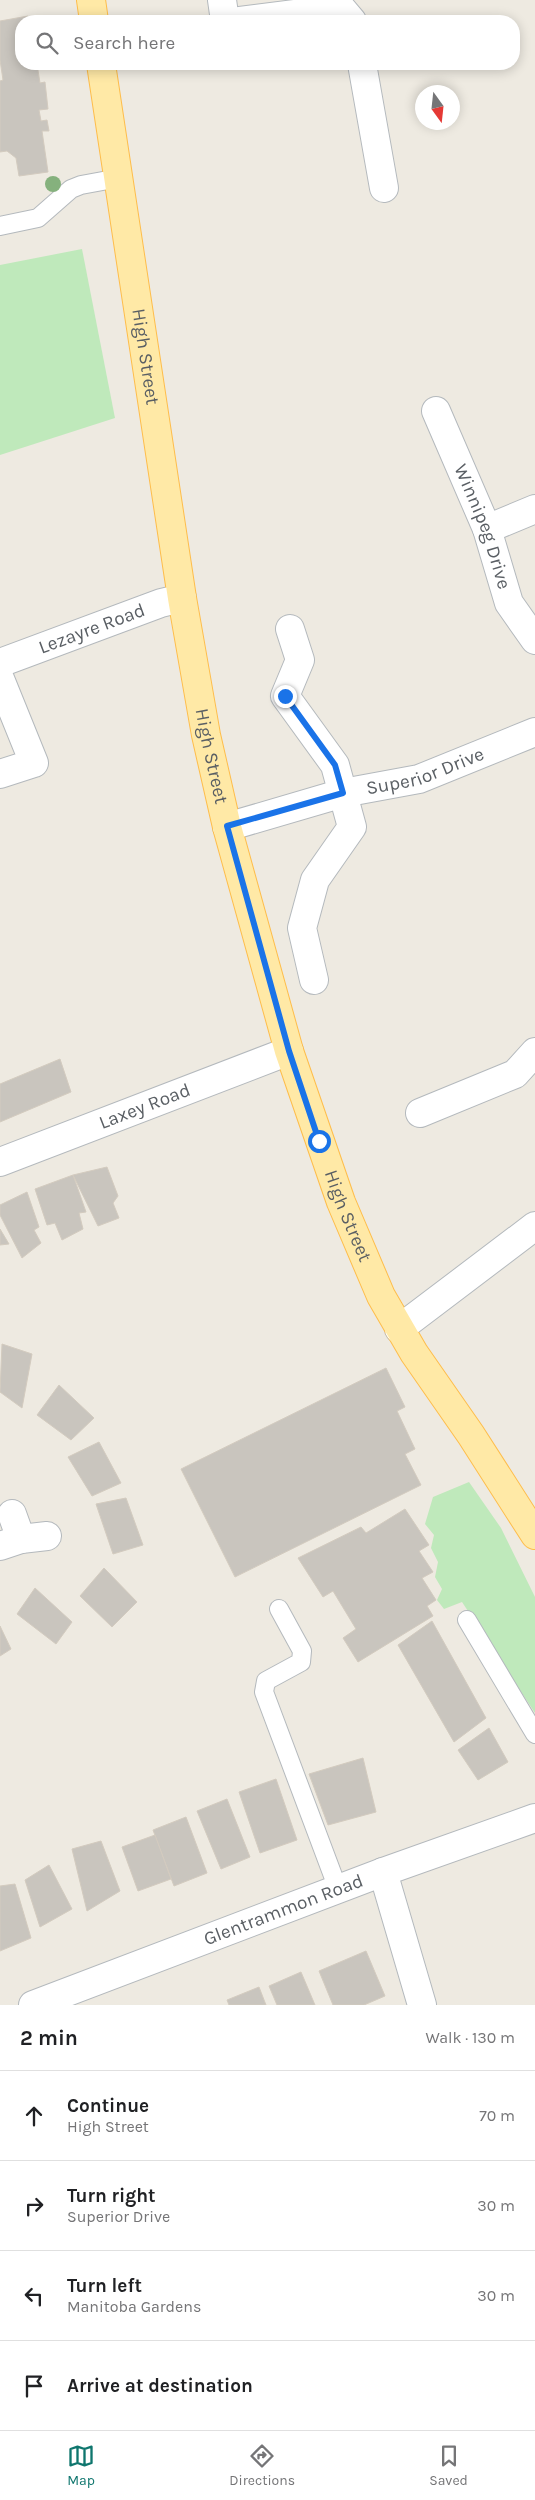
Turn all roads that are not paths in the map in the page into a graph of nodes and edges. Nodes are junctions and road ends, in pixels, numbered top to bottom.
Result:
1 (91, 0) edge
2 (222, 0) edge
3 (328, 5) edge
4 (93, 15) edge
5 (224, 15) edge
6 (273, 15) edge
7 (346, 15) edge
8 (102, 70) edge
9 (363, 70) edge
10 (119, 178) junction
11 (384, 188) dead end
12 (0, 226) edge
13 (436, 411) dead end
14 (535, 509) edge
15 (487, 529) junction
16 (182, 598) junction
17 (290, 629) dead end
18 (535, 640) edge
19 (0, 663) edge
20 (0, 679) edge
21 (535, 732) edge
22 (0, 774) edge
23 (343, 793) junction
24 (227, 826) junction
25 (314, 980) dead end
26 (289, 1051) junction
27 (535, 1052) edge
28 (420, 1113) dead end
29 (0, 1162) edge
30 (535, 1226) edge
31 (400, 1329) junction
32 (12, 1514) dead end
33 (535, 1535) edge
34 (23, 1540) edge
35 (279, 1610) dead end
36 (467, 1620) dead end
37 (535, 1734) edge
38 (535, 1818) edge
39 (383, 1872) junction
40 (338, 1889) junction
41 (33, 2005) edge
42 (422, 2005) edge

1 - 4 main road
2 - 5 street
3 - 6 street
3 - 7 street
8 - 10 main road, High Street
9 - 11 street
10 - 12 lane
10 - 16 main road, High Street
13 - 15 street, Winnipeg Drive
14 - 15 street
15 - 18 street, Winnipeg Drive
16 - 19 street, Lezayre Road
16 - 24 main road, High Street
17 - 23 street
20 - 22 street
21 - 23 street, Superior Drive
23 - 24 street, Superior Drive
23 - 25 street
24 - 26 main road, High Street
26 - 29 street, Laxey Road
26 - 31 main road, High Street
27 - 28 street
30 - 31 street
31 - 33 main road, High Street
32 - 34 street
35 - 40 lane
36 - 37 lane
38 - 39 street, Glentrammon Road
39 - 40 street, Glentrammon Road
39 - 42 street
40 - 41 street, Glentrammon Road

